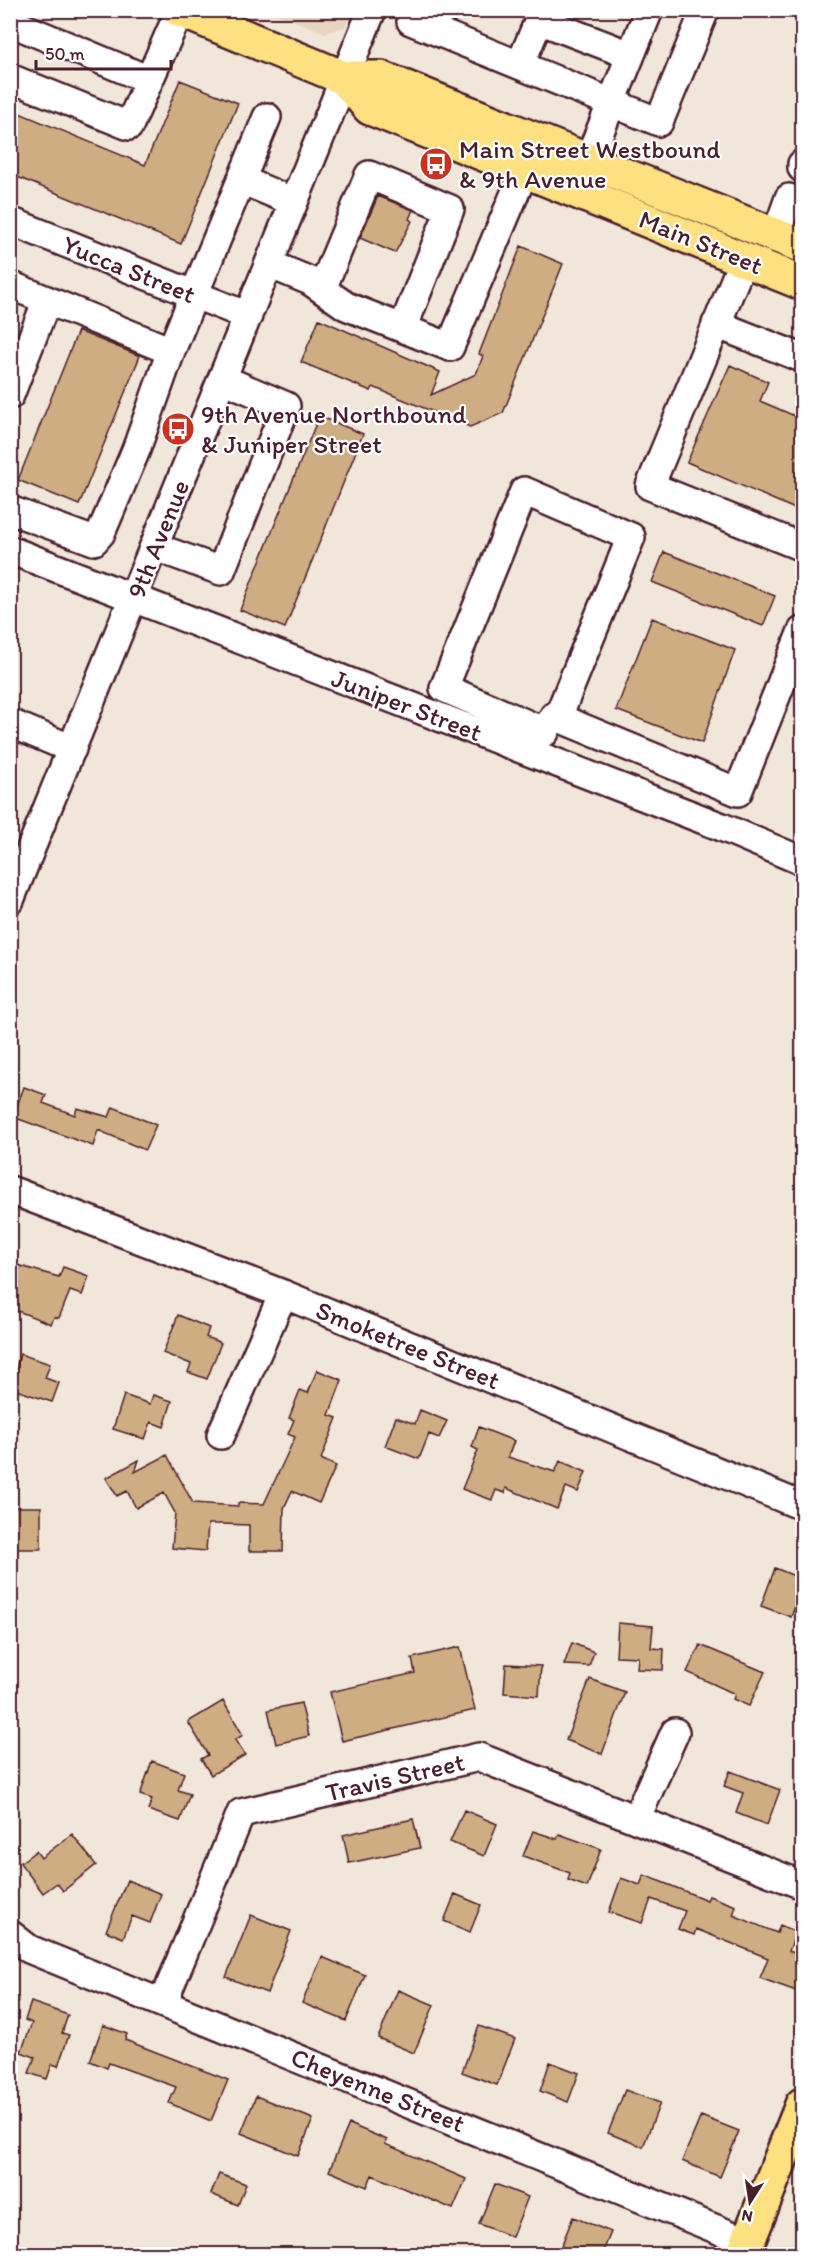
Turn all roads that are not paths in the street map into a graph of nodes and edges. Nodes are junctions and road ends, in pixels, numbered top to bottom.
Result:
1 (180, 10) edge
2 (372, 10) edge
3 (415, 10) edge
4 (649, 10) edge
5 (705, 10) edge
6 (10, 22) edge
7 (630, 55) junction
8 (520, 66) junction
9 (10, 78) edge
10 (344, 78) junction
11 (149, 80) junction
12 (611, 105) junction
13 (267, 117) dead end
14 (588, 161) junction
15 (524, 172) junction
16 (241, 180) junction
17 (294, 202) junction
18 (802, 203) edge
19 (10, 221) edge
20 (789, 240) edge
21 (749, 260) junction
22 (269, 264) junction
23 (802, 266) edge
24 (802, 282) edge
25 (10, 285) edge
26 (322, 289) junction
27 (194, 295) junction
28 (47, 300) junction
29 (248, 316) junction
30 (716, 324) junction
31 (403, 328) junction
32 (171, 351) junction
33 (802, 358) edge
34 (223, 379) junction
35 (10, 395) edge
36 (10, 510) edge
37 (155, 547) junction
38 (802, 547) edge
39 (10, 550) edge
40 (134, 600) junction
41 (802, 631) edge
42 (10, 723) edge
43 (546, 735) junction
44 (72, 749) junction
45 (738, 792) junction
46 (722, 827) junction
47 (802, 861) edge
48 (10, 900) edge
49 (10, 1190) edge
50 (283, 1294) junction
51 (221, 1435) dead end
52 (802, 1506) edge
53 (675, 1732) dead end
54 (637, 1817) junction
55 (802, 1885) edge
56 (10, 1934) edge
57 (163, 2003) junction
58 (802, 2105) edge
59 (793, 2153) edge
60 (746, 2248) edge

1 - 10 main road, Main Street
1 - 11 street
2 - 10 street, 9th Avenue
3 - 8 street
4 - 7 street
5 - 12 street
6 - 11 street
7 - 8 street
7 - 12 street
8 - 12 street
9 - 11 street
10 - 14 main road, Main Street
10 - 15 main road, Main Street
10 - 17 street, 9th Avenue
12 - 14 street
13 - 16 street
14 - 20 main road, Main Street
15 - 21 main road, Main Street
15 - 31 street
16 - 17 street
16 - 27 street
17 - 22 street, 9th Avenue
18 - 20 street
19 - 27 street, Yucca Street
21 - 23 main road
21 - 24 main road, Main Street
21 - 30 street
22 - 26 street
22 - 29 street, 9th Avenue
25 - 28 street
26 - 31 street
26 - 31 street
27 - 29 street, Yucca Street
27 - 32 street
28 - 32 street
28 - 35 street
29 - 34 street, 9th Avenue
30 - 33 street
30 - 38 street
32 - 36 street
34 - 37 street, 9th Avenue
34 - 37 street
37 - 40 street, 9th Avenue
39 - 40 street, Juniper Street
40 - 43 street, Juniper Street
40 - 44 street, 9th Avenue
41 - 45 street
42 - 44 street
43 - 43 street
43 - 45 street
43 - 46 street, Juniper Street
44 - 48 street, 9th Avenue
45 - 46 street
46 - 47 street, Juniper Street
49 - 50 street, Smoketree Street
50 - 51 street
50 - 52 street, Smoketree Street
53 - 54 street
54 - 55 street, Travis Street
54 - 57 street, Travis Street
56 - 57 street, Cheyenne Street
57 - 60 street, Cheyenne Street
58 - 59 main road
59 - 60 main road

